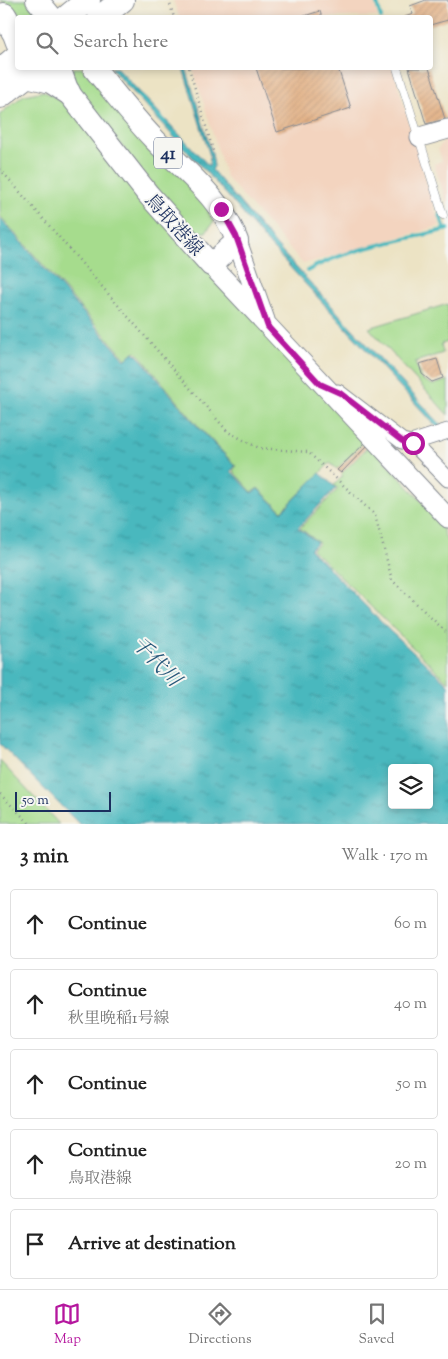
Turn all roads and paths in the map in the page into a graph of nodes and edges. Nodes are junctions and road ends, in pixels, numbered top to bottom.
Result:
1 (37, 0) edge
2 (122, 0) edge
3 (132, 0) edge
4 (168, 0) edge
5 (101, 13) edge
6 (50, 15) edge
7 (87, 15) edge
8 (173, 15) edge
9 (7, 17) edge
10 (15, 32) edge
11 (15, 66) edge
12 (34, 70) edge
13 (61, 70) edge
14 (96, 70) edge
15 (190, 70) edge
16 (398, 70) edge
17 (68, 92) junction
18 (0, 96) edge
19 (448, 129) edge
20 (420, 137) junction
21 (214, 154) dead end
22 (0, 169) edge
23 (443, 215) dead end
24 (237, 241) junction
25 (211, 265) junction
26 (268, 327) junction
27 (320, 384) junction
28 (448, 431) edge
29 (413, 443) junction
30 (448, 479) edge
31 (448, 518) edge
32 (448, 634) edge
33 (0, 794) edge
34 (30, 824) edge

1 - 6 main road
2 - 5 highway
3 - 5 main road
4 - 8 path
5 - 7 highway
9 - 10 highway
11 - 18 highway
12 - 17 highway
13 - 17 main road, 鳥取港線 / 41
14 - 24 main road, 鳥取港線 / 41
15 - 21 path
16 - 20 lane
17 - 25 main road, 鳥取港線 / 41
19 - 20 street
20 - 23 lane
22 - 32 path
24 - 25 main road, 鳥取港線
24 - 26 street
25 - 26 street
26 - 27 street
27 - 29 street
27 - 31 street
28 - 29 street
29 - 30 street
33 - 34 path

